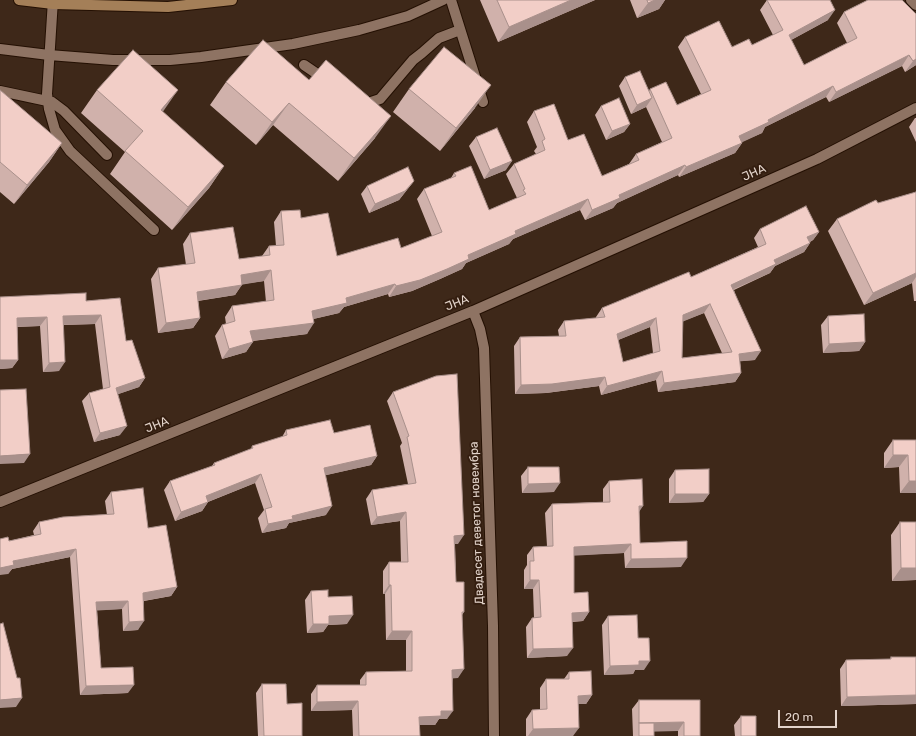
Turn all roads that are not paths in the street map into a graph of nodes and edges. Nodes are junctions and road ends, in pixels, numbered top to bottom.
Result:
1 (19, 0) edge
2 (232, 0) edge
3 (443, 0) edge
4 (451, 0) edge
5 (912, 0) edge
6 (53, 2) edge
7 (916, 4) edge
8 (460, 30) junction
9 (0, 49) edge
10 (50, 55) junction
11 (304, 65) dead end
12 (334, 87) edge
13 (0, 91) edge
14 (48, 100) junction
15 (353, 100) edge
16 (483, 102) edge
17 (916, 108) edge
18 (107, 155) dead end
19 (154, 230) dead end
20 (473, 311) junction
21 (0, 502) edge
22 (494, 736) edge

1 - 6 street
2 - 6 street
3 - 10 street
4 - 8 street
5 - 7 street
6 - 10 street
8 - 15 street
8 - 16 street
9 - 10 street
10 - 14 street
11 - 12 street
13 - 14 street
14 - 18 street
14 - 19 street
17 - 20 street, ЈНА
20 - 21 street, ЈНА
20 - 22 street, Двадесет деветог новембра

